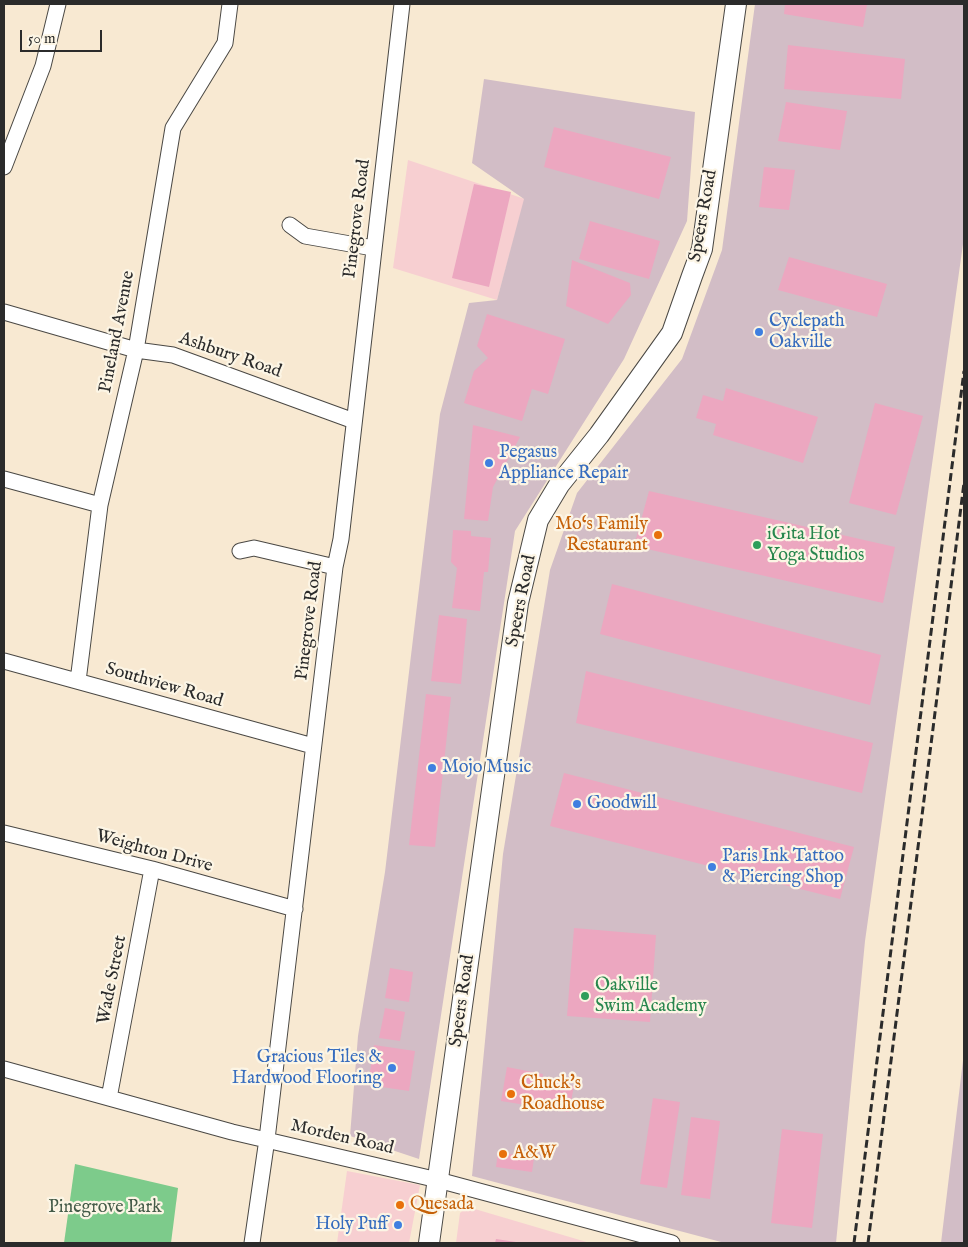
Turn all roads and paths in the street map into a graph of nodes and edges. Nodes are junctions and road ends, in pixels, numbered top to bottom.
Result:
1 (58, 4) edge
2 (230, 4) edge
3 (402, 4) edge
4 (736, 4) edge
5 (4, 166) edge
6 (290, 225) dead end
7 (373, 248) junction
8 (4, 312) edge
9 (136, 350) junction
10 (354, 421) junction
11 (4, 480) edge
12 (100, 505) junction
13 (240, 551) dead end
14 (335, 566) junction
15 (4, 661) edge
16 (78, 681) junction
17 (313, 746) junction
18 (4, 834) edge
19 (152, 869) junction
20 (295, 909) junction
21 (4, 1070) edge
22 (109, 1098) junction
23 (266, 1139) junction
24 (438, 1180) junction
25 (252, 1243) edge
26 (429, 1243) edge
27 (672, 1243) edge

1 - 5 street
2 - 9 street, Pineland Avenue
3 - 7 street, Pinegrove Road
4 - 24 main road, Speers Road
6 - 7 street
7 - 10 street, Pinegrove Road
8 - 9 street, Ashbury Road
9 - 10 street, Ashbury Road
9 - 12 street, Pineland Avenue
10 - 14 street, Pinegrove Road
11 - 12 street
12 - 16 street, Pineland Avenue
13 - 14 street
14 - 17 street, Pinegrove Road
15 - 16 street, Southview Road
16 - 17 street, Southview Road
17 - 20 street, Pinegrove Road
18 - 19 street, Weighton Drive
19 - 20 street, Weighton Drive
19 - 22 street, Wade Street
20 - 23 street, Pinegrove Road
21 - 22 street, Morden Road
22 - 23 street, Morden Road
23 - 24 street, Morden Road
23 - 25 street, Pinegrove Road
24 - 26 main road, Speers Road
24 - 27 street, Morden Road

